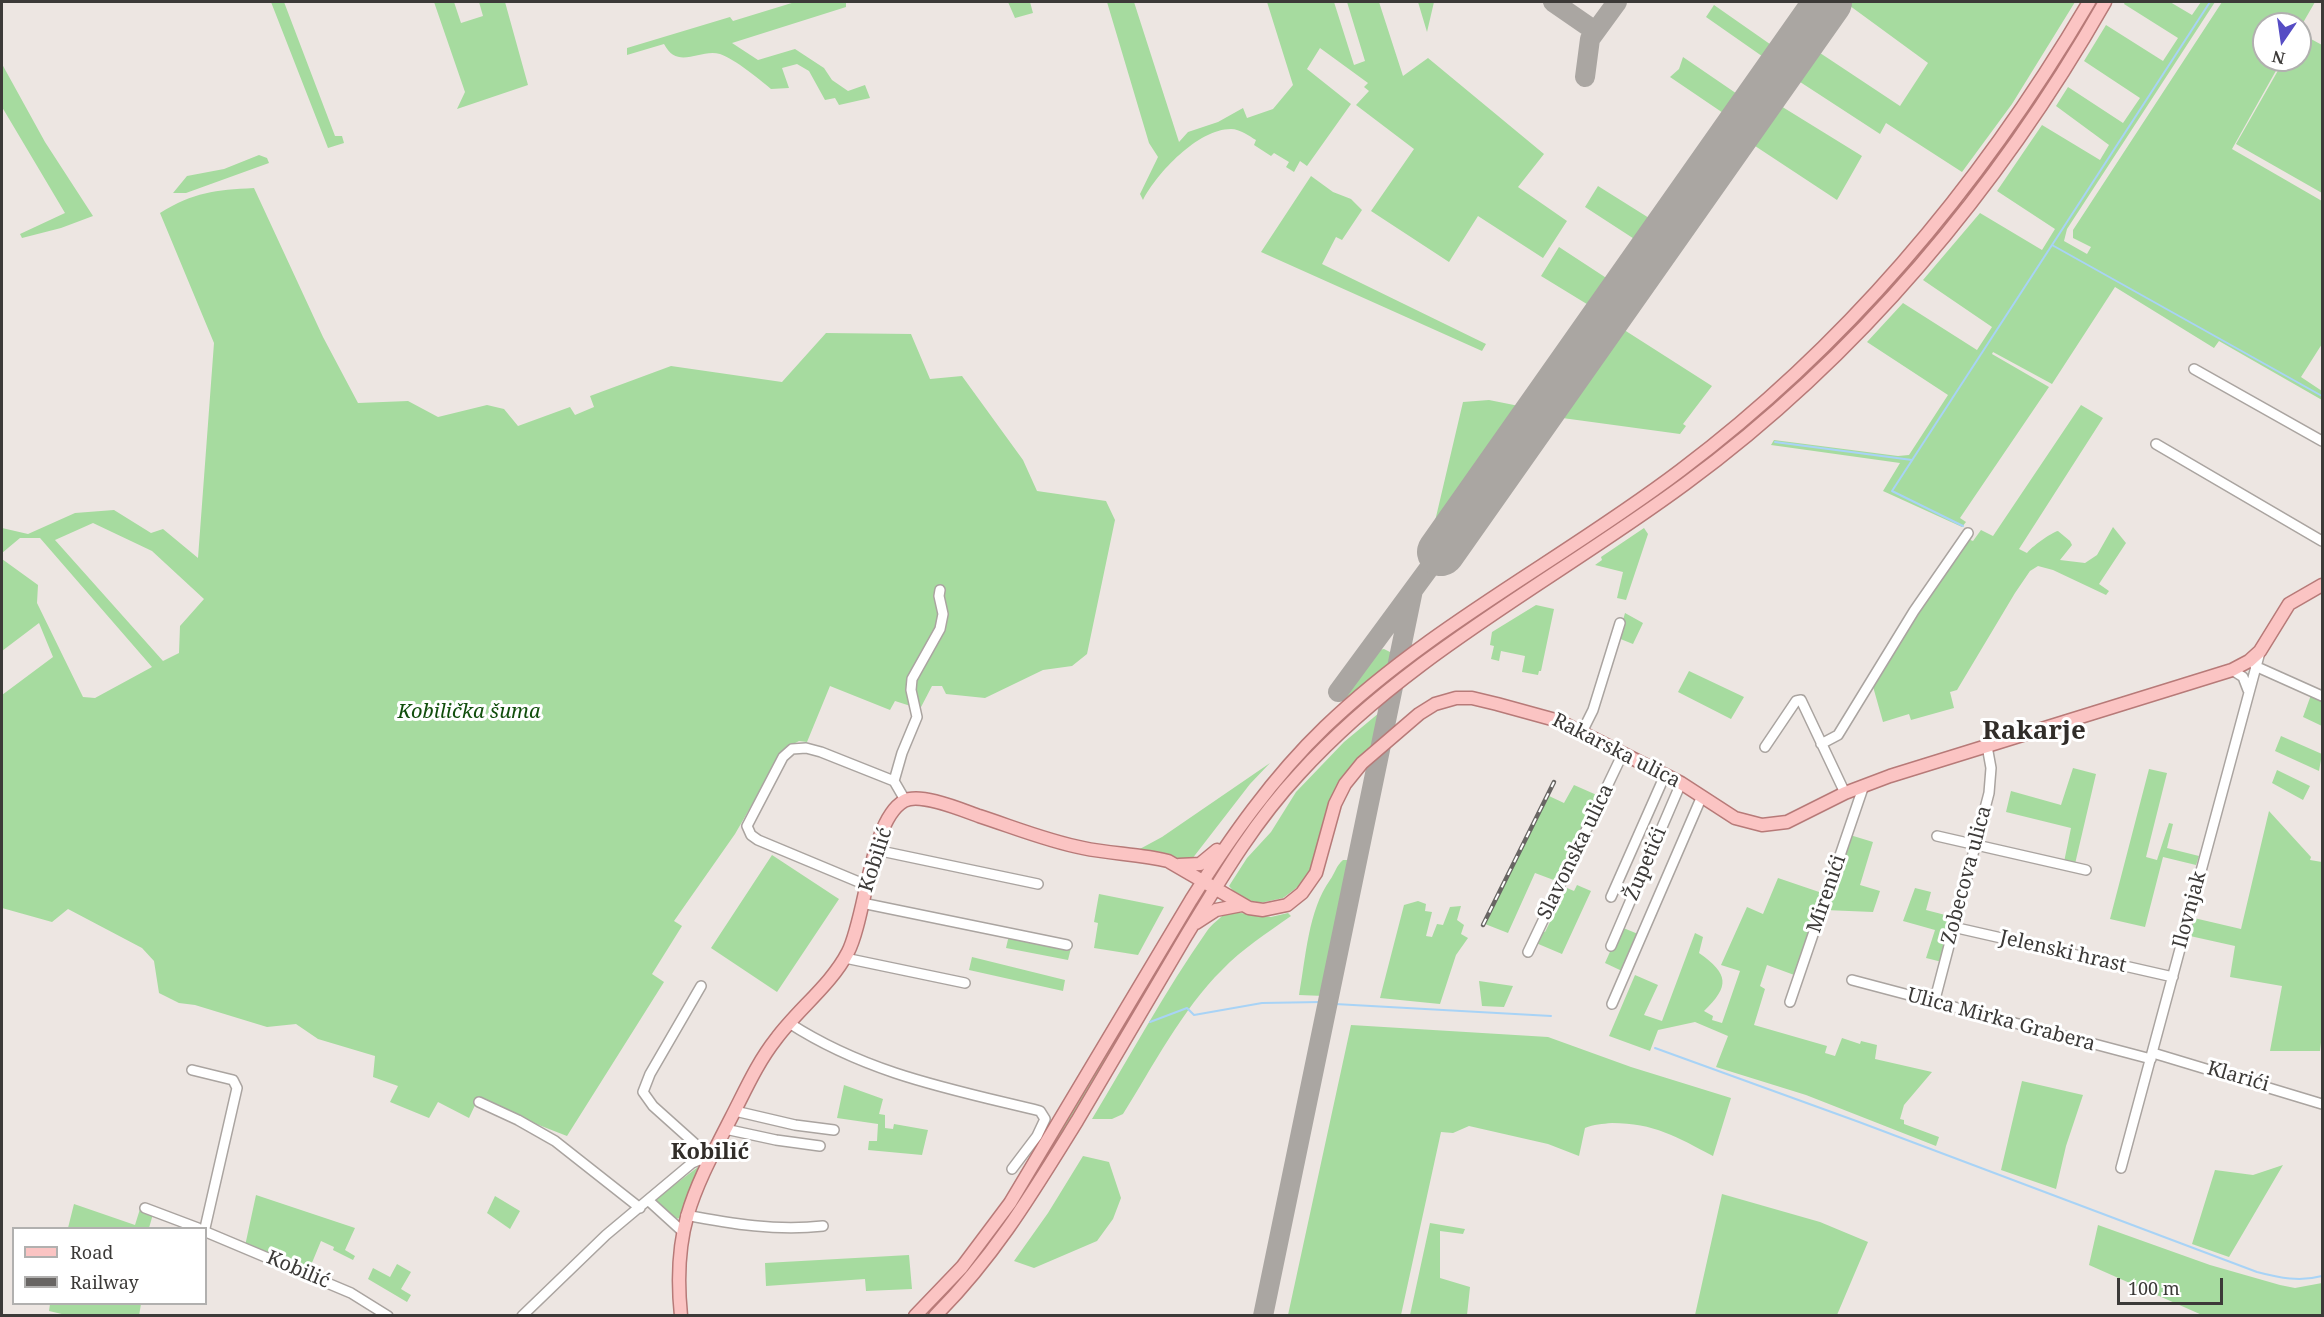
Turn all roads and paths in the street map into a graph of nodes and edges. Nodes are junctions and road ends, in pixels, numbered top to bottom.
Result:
1 (2090, 2) edge
2 (2105, 2) edge
3 (2194, 369) dead end
4 (2322, 441) edge
5 (2156, 444) dead end
6 (1968, 533) dead end
7 (2322, 541) edge
8 (2322, 585) edge
9 (940, 590) dead end
10 (1620, 623) dead end
11 (2260, 651) junction
12 (2255, 666) junction
13 (2232, 670) junction
14 (2248, 690) junction
15 (2322, 696) edge
16 (1582, 732) junction
17 (1821, 744) junction
18 (1987, 746) junction
19 (1765, 747) dead end
20 (1623, 753) junction
21 (1665, 775) junction
22 (894, 781) junction
23 (1681, 783) junction
24 (1864, 785) junction
25 (1845, 793) junction
26 (1702, 796) junction
27 (905, 800) junction
28 (1260, 800) junction
29 (1937, 836) dead end
30 (1975, 844) junction
31 (876, 850) junction
32 (1174, 864) junction
33 (2086, 870) dead end
34 (1203, 881) junction
35 (1038, 884) dead end
36 (866, 885) junction
37 (1215, 888) junction
38 (1611, 897) dead end
39 (862, 903) junction
40 (1242, 905) junction
41 (1953, 927) junction
42 (1191, 928) junction
43 (1067, 945) dead end
44 (1611, 946) dead end
45 (1528, 952) dead end
46 (845, 958) junction
47 (2173, 977) junction
48 (1852, 980) dead end
49 (966, 983) dead end
50 (701, 986) dead end
51 (1790, 1002) dead end
52 (1934, 1003) junction
53 (1612, 1004) dead end
54 (789, 1023) junction
55 (2152, 1056) junction
56 (192, 1070) dead end
57 (479, 1102) dead end
58 (2322, 1104) edge
59 (735, 1111) junction
60 (726, 1129) junction
61 (834, 1130) dead end
62 (820, 1146) dead end
63 (710, 1159) junction
64 (2121, 1168) dead end
65 (1012, 1169) dead end
66 (649, 1201) junction
67 (144, 1208) dead end
68 (640, 1208) junction
69 (686, 1215) junction
70 (823, 1226) dead end
71 (195, 1227) edge
72 (206, 1227) edge
73 (207, 1231) edge
74 (682, 1231) junction
75 (388, 1316) edge
76 (522, 1316) edge
77 (681, 1316) edge
78 (915, 1316) edge
79 (935, 1316) edge

1 - 28 main road
2 - 37 main road
3 - 4 street
5 - 7 street
6 - 17 street
8 - 11 main road, Rakarska ulica
9 - 22 street
10 - 16 street
11 - 12 street, Ilovnjak
11 - 13 main road, Rakarska ulica
12 - 14 street, Ilovnjak
12 - 15 street
13 - 14 street
13 - 18 main road, Rakarska ulica
14 - 47 street, Ilovnjak
16 - 20 main road, Rakarska ulica
16 - 40 main road, Rakarska ulica
17 - 19 street
17 - 25 street
18 - 24 main road, Rakarska ulica
18 - 30 street, Zobecova ulica
20 - 21 main road, Rakarska ulica
20 - 45 street, Slavonska ulica
21 - 23 main road, Rakarska ulica
21 - 38 street
22 - 27 street
22 - 36 street
23 - 26 main road, Rakarska ulica
23 - 44 street, Župetići
24 - 25 main road, Rakarska ulica
24 - 51 street, Mirenići
25 - 26 main road, Rakarska ulica
26 - 53 street, Rakarska ulica
27 - 31 main road, Kobilić
27 - 32 main road
28 - 32 main road
28 - 34 main road
29 - 30 street
30 - 33 street
30 - 41 street, Zobecova ulica
31 - 35 street
31 - 36 main road, Kobilić
32 - 34 main road
34 - 37 main road
34 - 78 main road
36 - 39 main road, Kobilić
37 - 40 main road
37 - 42 main road
39 - 43 street
39 - 46 main road, Kobilić
40 - 42 main road
41 - 47 street, Jelenski hrast
41 - 52 street, Zobecova ulica
42 - 79 main road
46 - 49 street
46 - 54 main road, Kobilić
47 - 55 street, Ilovnjak
48 - 52 street, Ulica Mirka Grabera
50 - 63 street
52 - 55 street, Ulica Mirka Grabera
54 - 59 main road, Kobilić
54 - 65 street
55 - 58 street, Klarići
55 - 64 street, Ilovnjak
56 - 72 street, Kobilić
57 - 68 street
59 - 60 main road, Kobilić
59 - 61 street
60 - 62 street
60 - 63 main road, Kobilić
63 - 66 street
63 - 69 main road, Kobilić
66 - 68 street
66 - 74 street
67 - 71 street
68 - 76 street
69 - 70 street
69 - 74 main road, Kobilić
73 - 75 street, Kobilić
74 - 77 main road, Kobilić

